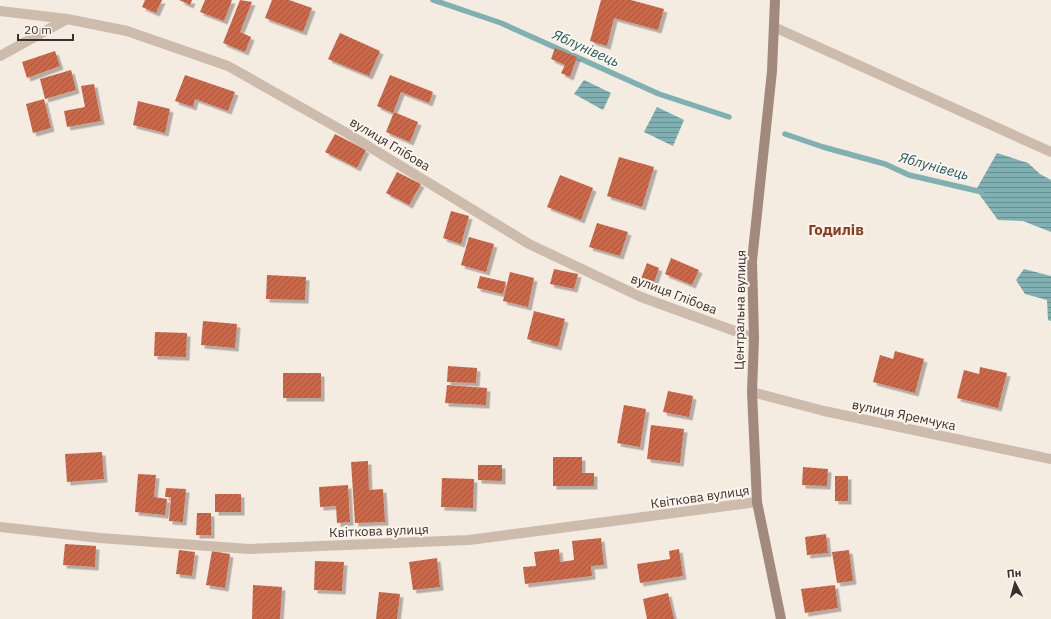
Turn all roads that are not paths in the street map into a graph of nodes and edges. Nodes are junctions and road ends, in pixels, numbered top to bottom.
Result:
1 (775, 0) edge
2 (0, 11) edge
3 (67, 19) junction
4 (774, 28) junction
5 (0, 56) edge
6 (1051, 152) edge
7 (754, 338) junction
8 (752, 392) junction
9 (1051, 459) edge
10 (757, 502) junction
11 (0, 527) edge
12 (781, 619) edge

1 - 4 main road, Центральна вулиця
2 - 3 street, вулиця Глібова
3 - 5 street
3 - 7 street, вулиця Глібова
4 - 6 street
4 - 7 main road, Центральна вулиця
7 - 8 main road, Центральна вулиця
8 - 9 street, вулиця Яремчука
8 - 10 main road, Центральна вулиця
10 - 11 street, Квіткова вулиця
10 - 12 main road, Центральна вулиця

